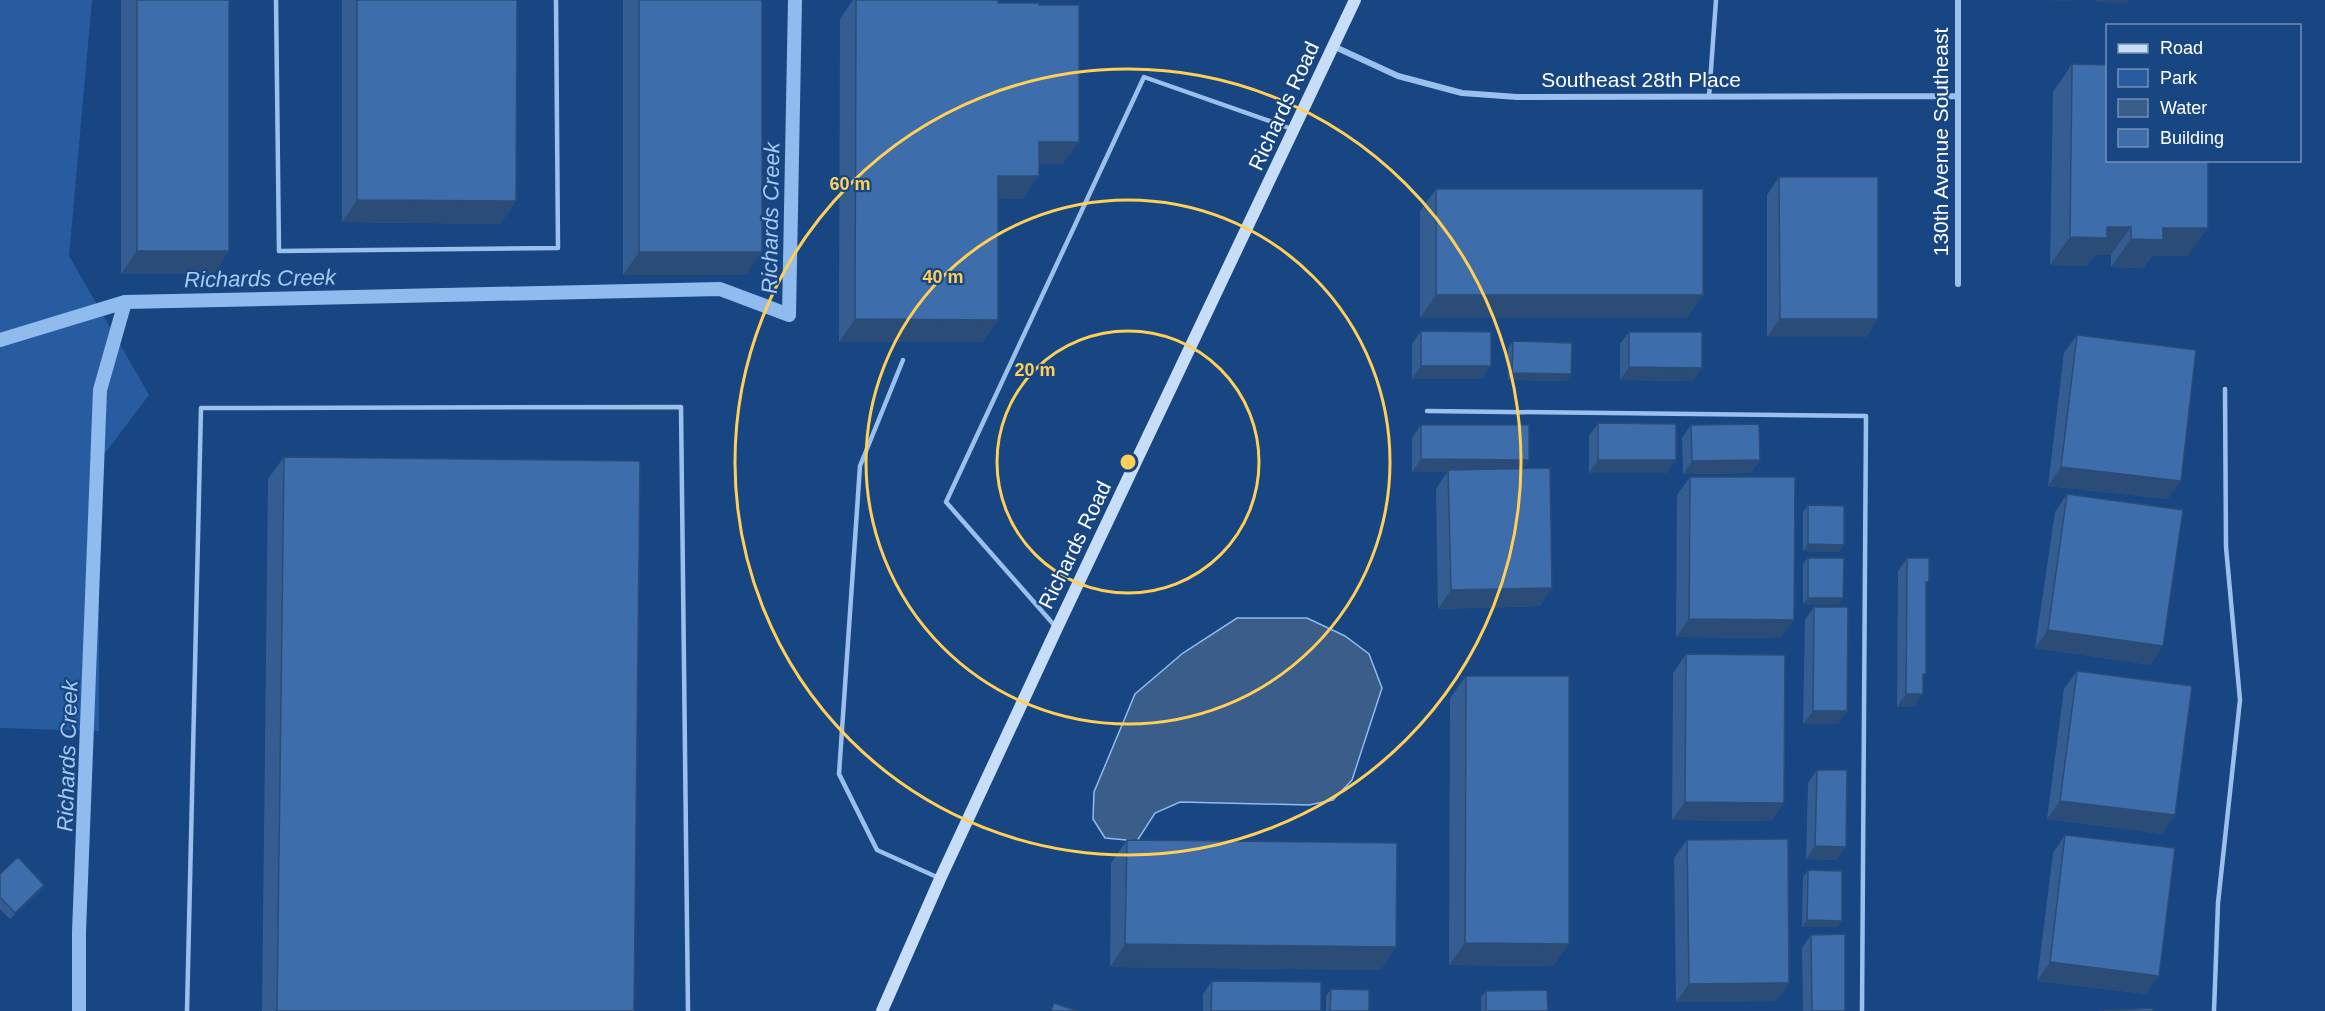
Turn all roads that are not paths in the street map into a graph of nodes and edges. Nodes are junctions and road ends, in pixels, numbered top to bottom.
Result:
1 (276, 0) edge
2 (556, 0) edge
3 (1356, 0) edge
4 (1716, 0) edge
5 (1958, 0) edge
6 (1333, 46) junction
7 (1958, 96) junction
8 (1709, 97) junction
9 (1294, 130) junction
10 (1958, 284) dead end
11 (903, 360) dead end
12 (2225, 389) dead end
13 (1427, 411) dead end
14 (1057, 628) junction
15 (940, 879) junction
16 (187, 1011) edge
17 (688, 1011) edge
18 (882, 1011) edge
19 (1862, 1011) edge
20 (2214, 1011) edge

1 - 2 lane
3 - 6 main road, Richards Road
4 - 8 lane
5 - 7 street, 130th Avenue Southeast
6 - 8 street, Southeast 28th Place
6 - 9 main road, Richards Road
7 - 8 street, Southeast 28th Place
7 - 10 street, 130th Avenue Southeast
9 - 14 main road, Richards Road
9 - 14 lane
11 - 15 lane
12 - 20 lane
13 - 19 lane
14 - 15 main road, Richards Road
15 - 18 main road, Richards Road
16 - 17 lane

